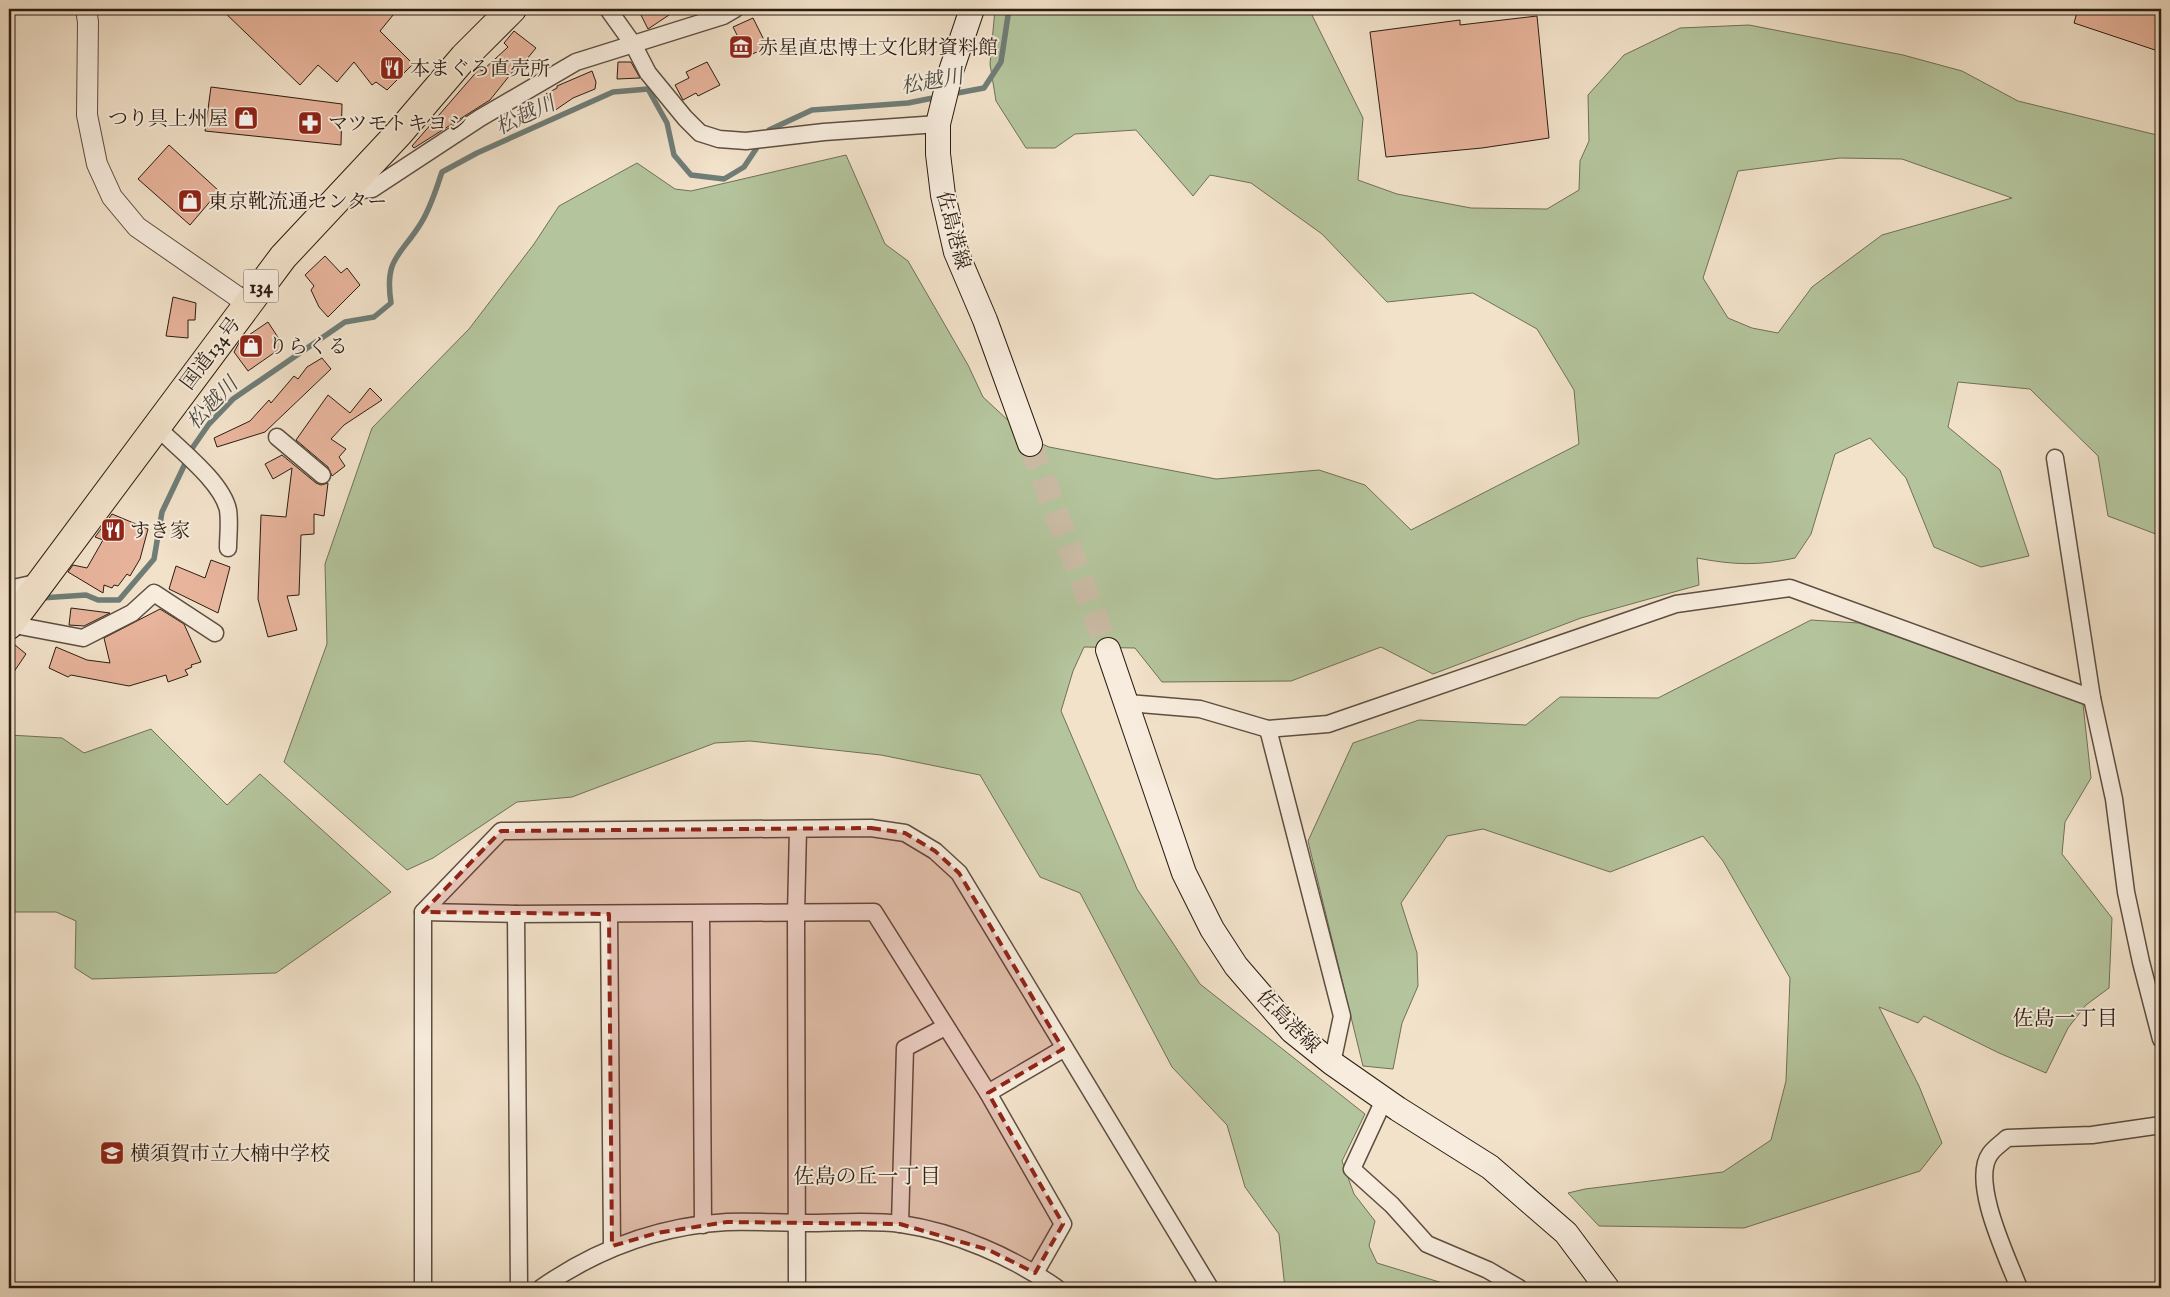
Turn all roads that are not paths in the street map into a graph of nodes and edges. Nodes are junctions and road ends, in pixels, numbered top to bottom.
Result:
1 (86, 9) edge
2 (512, 9) edge
3 (608, 9) edge
4 (735, 9) edge
5 (972, 9) edge
6 (633, 44) junction
7 (939, 120) junction
8 (342, 192) junction
9 (248, 304) junction
10 (156, 426) junction
11 (277, 437) dead end
12 (1030, 444) tunnel mouth
13 (2055, 458) dead end
14 (322, 475) dead end
15 (228, 548) dead end
16 (39, 584) junction
17 (9, 589) edge
18 (10, 623) edge
19 (215, 633) dead end
20 (1108, 650) tunnel mouth
21 (2092, 698) junction
22 (1128, 703) junction
23 (1268, 729) junction
24 (798, 829) junction
25 (423, 912) junction
26 (516, 914) junction
27 (609, 914) junction
28 (702, 914) junction
29 (796, 914) junction
30 (945, 1027) junction
31 (2161, 1039) edge
32 (1063, 1049) junction
33 (1332, 1064) junction
34 (988, 1092) junction
35 (1384, 1100) junction
36 (2161, 1125) edge
37 (797, 1223) junction
38 (900, 1224) junction
39 (703, 1225) junction
40 (612, 1246) junction
41 (1035, 1273) junction
42 (423, 1288) edge
43 (519, 1288) edge
44 (541, 1288) edge
45 (797, 1288) edge
46 (1057, 1288) edge
47 (1210, 1288) edge
48 (1518, 1288) edge
49 (1608, 1288) edge
50 (2018, 1288) edge

1 - 9 street
2 - 8 highway, 国道134号 / 134
3 - 6 street
4 - 6 street
5 - 7 main road, 佐島港線
6 - 7 street
6 - 8 street
7 - 12 main road, 佐島港線
8 - 9 highway, 国道134号 / 134
9 - 10 highway, 国道134号 / 134
10 - 15 street
10 - 16 highway, 国道134号 / 134
11 - 14 street
13 - 21 street
16 - 17 street
16 - 18 highway, 国道134号 / 134
18 - 19 street
20 - 22 main road, 佐島港線
21 - 23 street
21 - 31 street
22 - 23 street
22 - 33 main road, 佐島港線
23 - 33 street
24 - 25 street
24 - 29 street
24 - 32 street
25 - 26 street
25 - 42 street
26 - 27 street
26 - 43 street
27 - 28 street
27 - 40 street
28 - 29 street
28 - 39 street
29 - 30 street
29 - 37 street
30 - 34 street
30 - 38 street
32 - 34 street
32 - 47 street
33 - 35 main road, 佐島港線
34 - 41 street
35 - 48 street
35 - 49 main road, 佐島港線
36 - 50 street
37 - 38 street
37 - 39 street
37 - 45 street
38 - 41 street
39 - 40 street
40 - 44 street
41 - 46 street

